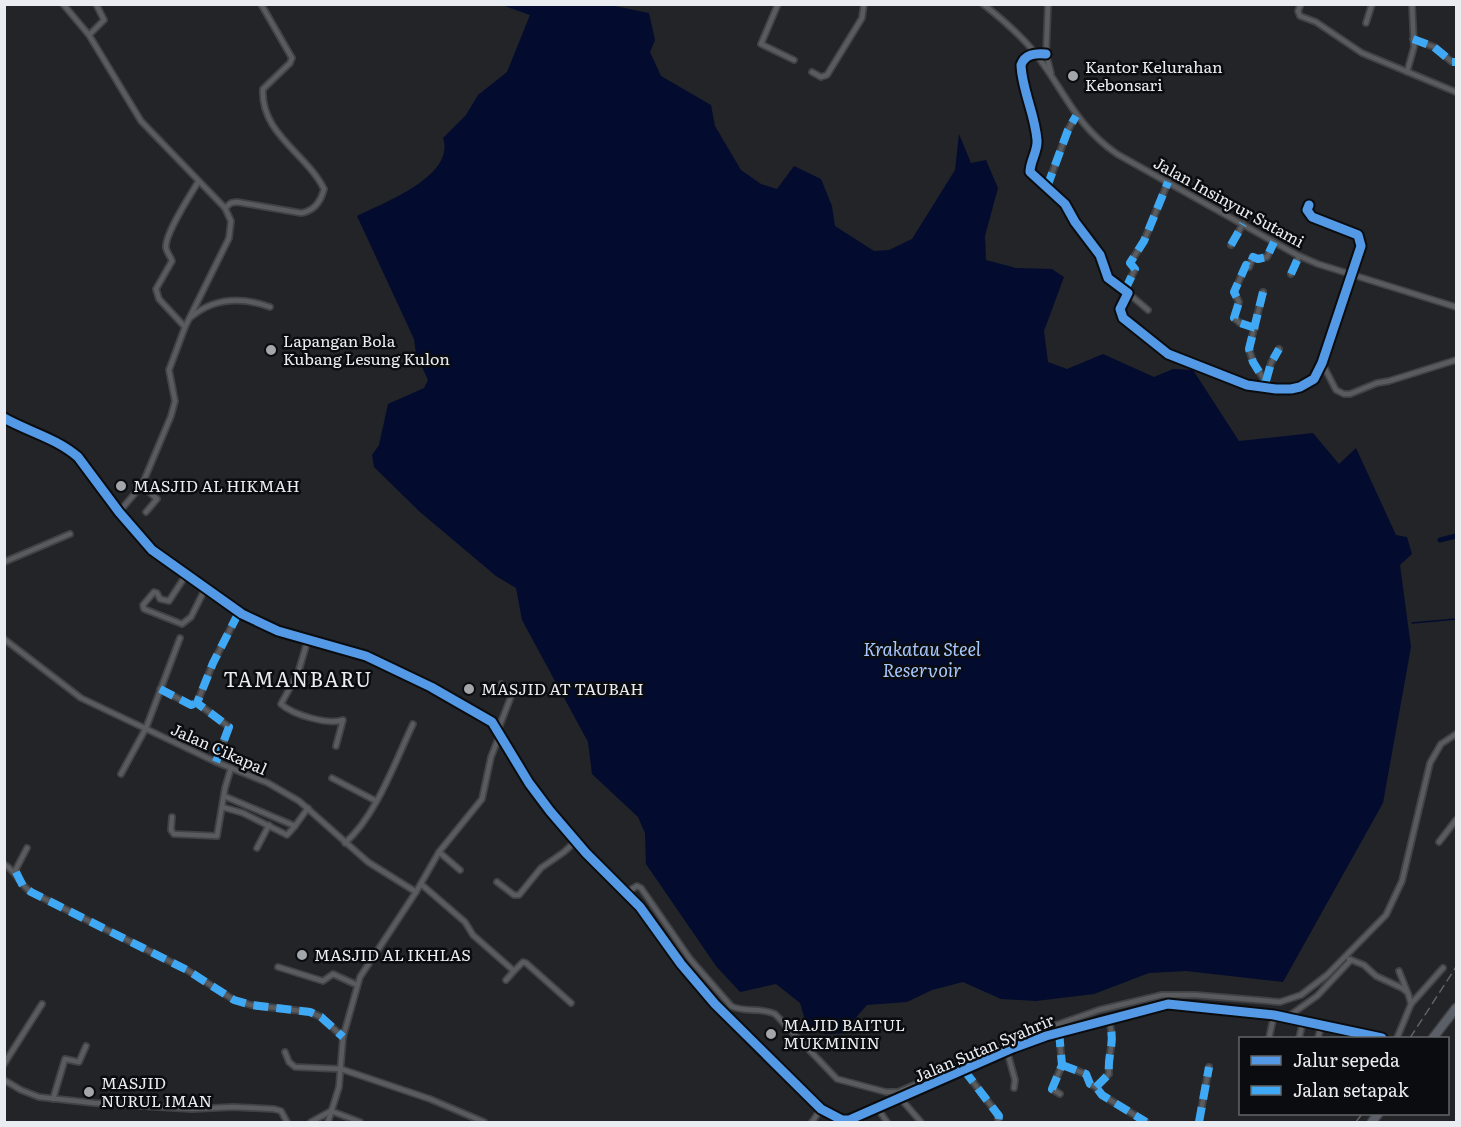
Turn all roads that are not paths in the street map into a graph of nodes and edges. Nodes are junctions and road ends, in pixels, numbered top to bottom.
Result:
1 (63, 4) edge
2 (96, 4) edge
3 (261, 4) edge
4 (778, 4) edge
5 (864, 4) edge
6 (984, 4) edge
7 (1047, 4) edge
8 (1301, 4) edge
9 (1372, 4) edge
10 (1410, 5) edge
11 (1366, 23) dead end
12 (89, 35) junction
13 (1413, 39) junction
14 (1035, 53) junction
15 (1046, 54) junction
16 (794, 60) dead end
17 (1456, 62) edge
18 (812, 72) dead end
19 (1407, 72) junction
20 (1053, 79) junction
21 (1456, 92) edge
22 (1076, 116) junction
23 (198, 182) junction
24 (1168, 183) junction
25 (1047, 188) junction
26 (1308, 205) dead end
27 (225, 208) junction
28 (1243, 224) junction
29 (1274, 242) junction
30 (1231, 245) dead end
31 (1299, 256) junction
32 (1291, 274) dead end
33 (1350, 276) junction
34 (1126, 292) junction
35 (1263, 292) dead end
36 (270, 307) dead end
37 (1456, 307) edge
38 (1148, 310) dead end
39 (185, 327) junction
40 (1255, 328) junction
41 (1280, 349) dead end
42 (1456, 360) edge
43 (1322, 363) junction
44 (1266, 381) junction
45 (1269, 388) junction
46 (4, 418) edge
47 (142, 485) junction
48 (119, 512) junction
49 (146, 512) dead end
50 (70, 534) dead end
51 (4, 562) edge
52 (186, 575) junction
53 (205, 589) junction
54 (239, 612) junction
55 (180, 638) dead end
56 (4, 639) edge
57 (308, 639) junction
58 (501, 684) dead end
59 (160, 689) junction
60 (197, 703) junction
61 (412, 724) dead end
62 (146, 728) junction
63 (499, 732) junction
64 (1456, 734) edge
65 (336, 746) dead end
66 (216, 762) junction
67 (231, 768) junction
68 (121, 774) dead end
69 (332, 778) dead end
70 (224, 796) junction
71 (376, 801) junction
72 (222, 807) junction
73 (308, 808) junction
74 (172, 817) dead end
75 (1456, 820) edge
76 (269, 825) junction
77 (295, 826) junction
78 (576, 841) junction
79 (1439, 842) dead end
80 (345, 843) junction
81 (27, 848) dead end
82 (257, 848) dead end
83 (439, 852) junction
84 (4, 864) edge
85 (460, 870) dead end
86 (15, 871) junction
87 (496, 882) dead end
88 (421, 884) junction
89 (416, 892) junction
90 (627, 892) junction
91 (1347, 956) junction
92 (1350, 961) junction
93 (278, 967) dead end
94 (1443, 968) dead end
95 (1399, 970) dead end
96 (514, 971) junction
97 (506, 980) dead end
98 (357, 985) junction
99 (1408, 993) junction
100 (571, 1003) dead end
101 (42, 1004) dead end
102 (1411, 1004) junction
103 (1456, 1008) edge
104 (1274, 1016) junction
105 (1286, 1018) junction
106 (1108, 1019) junction
107 (1303, 1022) junction
108 (1321, 1026) junction
109 (1059, 1032) junction
110 (343, 1037) junction
111 (1269, 1037) edge
112 (1299, 1037) edge
113 (1318, 1037) edge
114 (1377, 1037) edge
115 (1397, 1037) edge
116 (1434, 1037) edge
117 (86, 1046) dead end
118 (285, 1052) dead end
119 (1006, 1052) junction
120 (4, 1064) edge
121 (1062, 1065) junction
122 (1209, 1067) dead end
123 (341, 1069) junction
124 (964, 1070) junction
125 (4, 1080) edge
126 (1096, 1087) junction
127 (1014, 1088) dead end
128 (1060, 1094) dead end
129 (53, 1099) junction
130 (901, 1099) junction
131 (821, 1109) junction
132 (878, 1109) junction
133 (331, 1111) junction
134 (849, 1121) edge
135 (286, 1122) edge
136 (311, 1122) edge
137 (328, 1122) edge
138 (360, 1122) edge
139 (484, 1122) edge
140 (812, 1122) edge
141 (886, 1122) edge
142 (921, 1122) edge
143 (998, 1122) edge
144 (1146, 1122) edge
145 (1199, 1122) edge

1 - 12 street
2 - 12 street
3 - 27 street
4 - 16 street
5 - 18 street
6 - 14 street, Jalan Insinyur Sutami
7 - 15 street
8 - 19 street
9 - 11 street
10 - 13 street
12 - 23 street
13 - 17 street
13 - 19 street
14 - 15 street
14 - 20 street, Jalan Insinyur Sutami
14 - 25 street
15 - 20 street
19 - 21 street
20 - 22 street, Jalan Insinyur Sutami
22 - 24 street, Jalan Insinyur Sutami
22 - 25 street
23 - 27 street
23 - 39 street
24 - 28 street, Jalan Insinyur Sutami
24 - 34 street
25 - 34 street
26 - 33 street
27 - 39 street
28 - 29 street, Jalan Insinyur Sutami
28 - 30 street
29 - 31 street, Jalan Insinyur Sutami
29 - 40 street
31 - 32 street
31 - 33 street, Jalan Insinyur Sutami
33 - 37 street, Jalan Insinyur Sutami
33 - 43 street
34 - 38 street
34 - 45 street
35 - 40 street
36 - 39 street
39 - 47 street
40 - 44 street
41 - 44 street
42 - 43 street
43 - 45 street
44 - 45 street
46 - 48 street
47 - 48 street
47 - 49 street
48 - 52 street
50 - 51 street
52 - 53 street
52 - 53 street
53 - 54 street
54 - 57 street
54 - 60 street
55 - 59 street
56 - 62 street, Jalan Cikapal
57 - 63 street
57 - 65 street
58 - 63 street
59 - 60 street
59 - 62 street
60 - 66 street
61 - 71 street
62 - 66 street, Jalan Cikapal
62 - 68 street
63 - 78 street
63 - 83 street
64 - 91 street
66 - 67 street, Jalan Cikapal
67 - 70 street
67 - 73 street, Jalan Cikapal
69 - 71 street
70 - 72 street
70 - 77 street
71 - 80 street
72 - 74 street
72 - 76 street
73 - 77 street
73 - 80 street, Jalan Cikapal
75 - 79 street
76 - 77 street
76 - 82 street
78 - 87 street
78 - 90 street
80 - 89 street, Jalan Cikapal
81 - 86 street
83 - 85 street
83 - 88 street
84 - 86 street
86 - 110 street
88 - 89 street
88 - 96 street
89 - 98 street
90 - 91 street
90 - 131 street
91 - 92 street
92 - 99 street
92 - 105 street
93 - 98 street
94 - 102 street
95 - 99 street
96 - 97 street
96 - 100 street
98 - 110 street
99 - 102 street
101 - 120 street
102 - 115 street
103 - 116 highway
104 - 105 street, Jalan Sutan Syahrir
104 - 106 street, Jalan Sutan Syahrir
104 - 111 street
105 - 107 street, Jalan Sutan Syahrir
106 - 109 street, Jalan Sutan Syahrir
106 - 126 street
107 - 108 street, Jalan Sutan Syahrir
107 - 112 street
108 - 113 street
108 - 114 street, Jalan Sutan Syahrir
109 - 119 street, Jalan Sutan Syahrir
109 - 121 street
110 - 123 street
117 - 129 street
118 - 123 street
119 - 124 street, Jalan Sutan Syahrir
119 - 127 street
121 - 126 street
121 - 128 street
122 - 145 street
123 - 133 street
123 - 139 street
124 - 130 street, Jalan Sutan Syahrir
124 - 143 street
125 - 129 street
126 - 144 street
129 - 135 street
130 - 132 street, Jalan Sutan Syahrir
130 - 142 street
131 - 134 street
131 - 140 street
132 - 134 street, Jalan Sutan Syahrir
132 - 141 street
133 - 136 street
133 - 137 street
133 - 138 street

